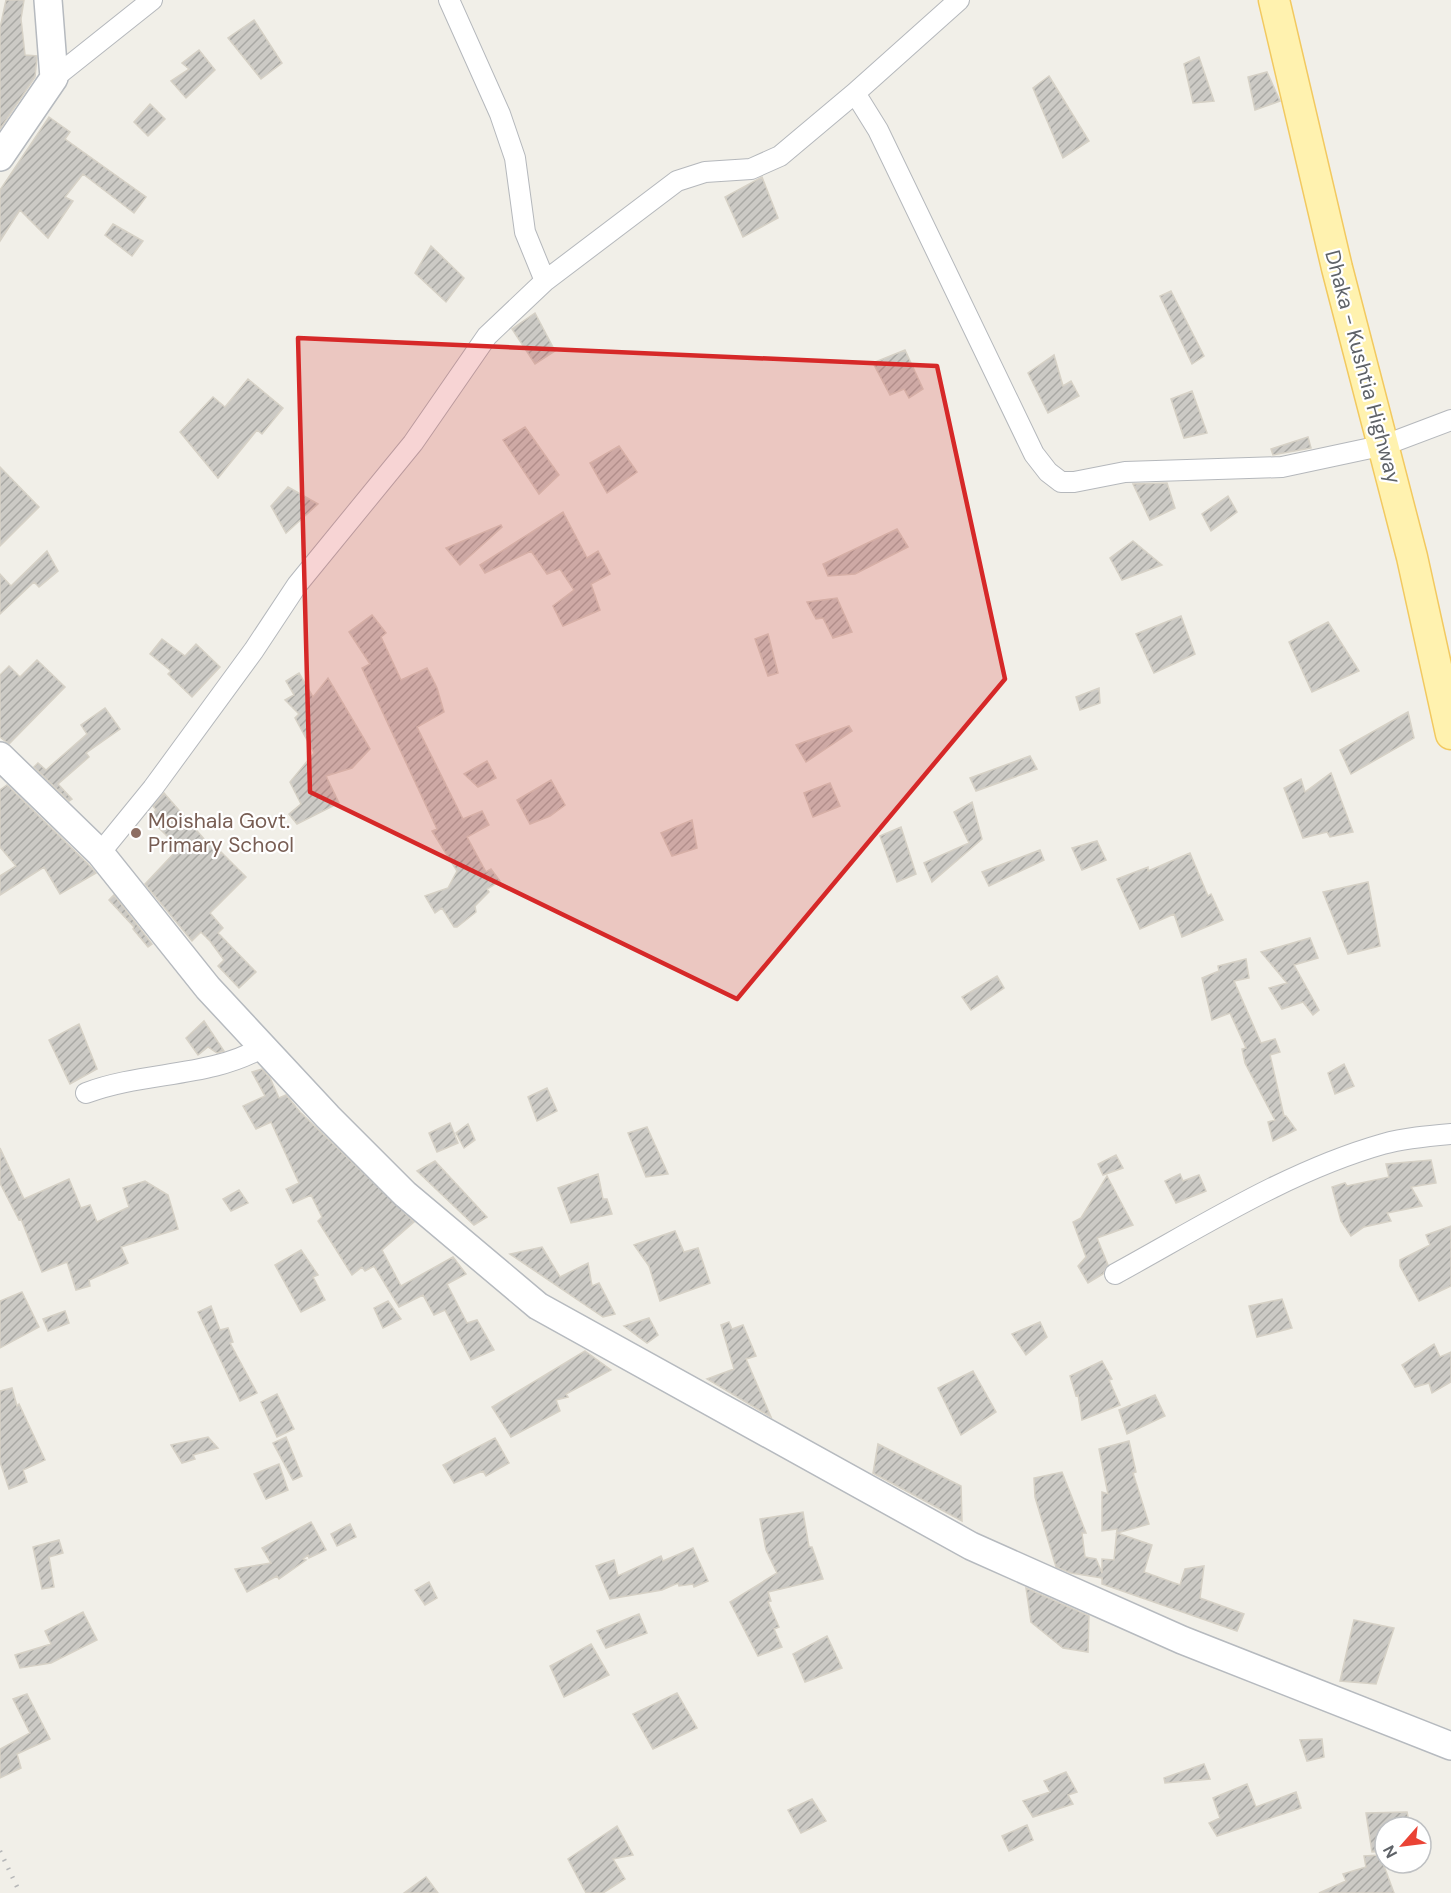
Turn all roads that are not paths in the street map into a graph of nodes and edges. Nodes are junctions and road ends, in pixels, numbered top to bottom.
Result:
1 (48, 0) edge
2 (152, 0) edge
3 (449, 0) edge
4 (959, 0) edge
5 (1274, 0) edge
6 (54, 78) junction
7 (855, 93) junction
8 (0, 157) edge
9 (545, 281) junction
10 (1451, 420) edge
11 (1385, 445) junction
12 (1451, 734) edge
13 (0, 756) edge
14 (100, 853) junction
15 (263, 1047) junction
16 (87, 1093) dead end
17 (1451, 1134) edge
18 (1115, 1274) dead end
19 (1451, 1746) edge

1 - 6 street
2 - 6 street
3 - 9 street
4 - 7 street
5 - 11 main road, Dhaka - Kushtia Highway
6 - 8 street
7 - 9 street
7 - 11 street
9 - 14 street
10 - 11 street
11 - 12 main road, Dhaka - Kushtia Highway
13 - 14 street
14 - 15 street
15 - 16 street
15 - 19 street
17 - 18 street

